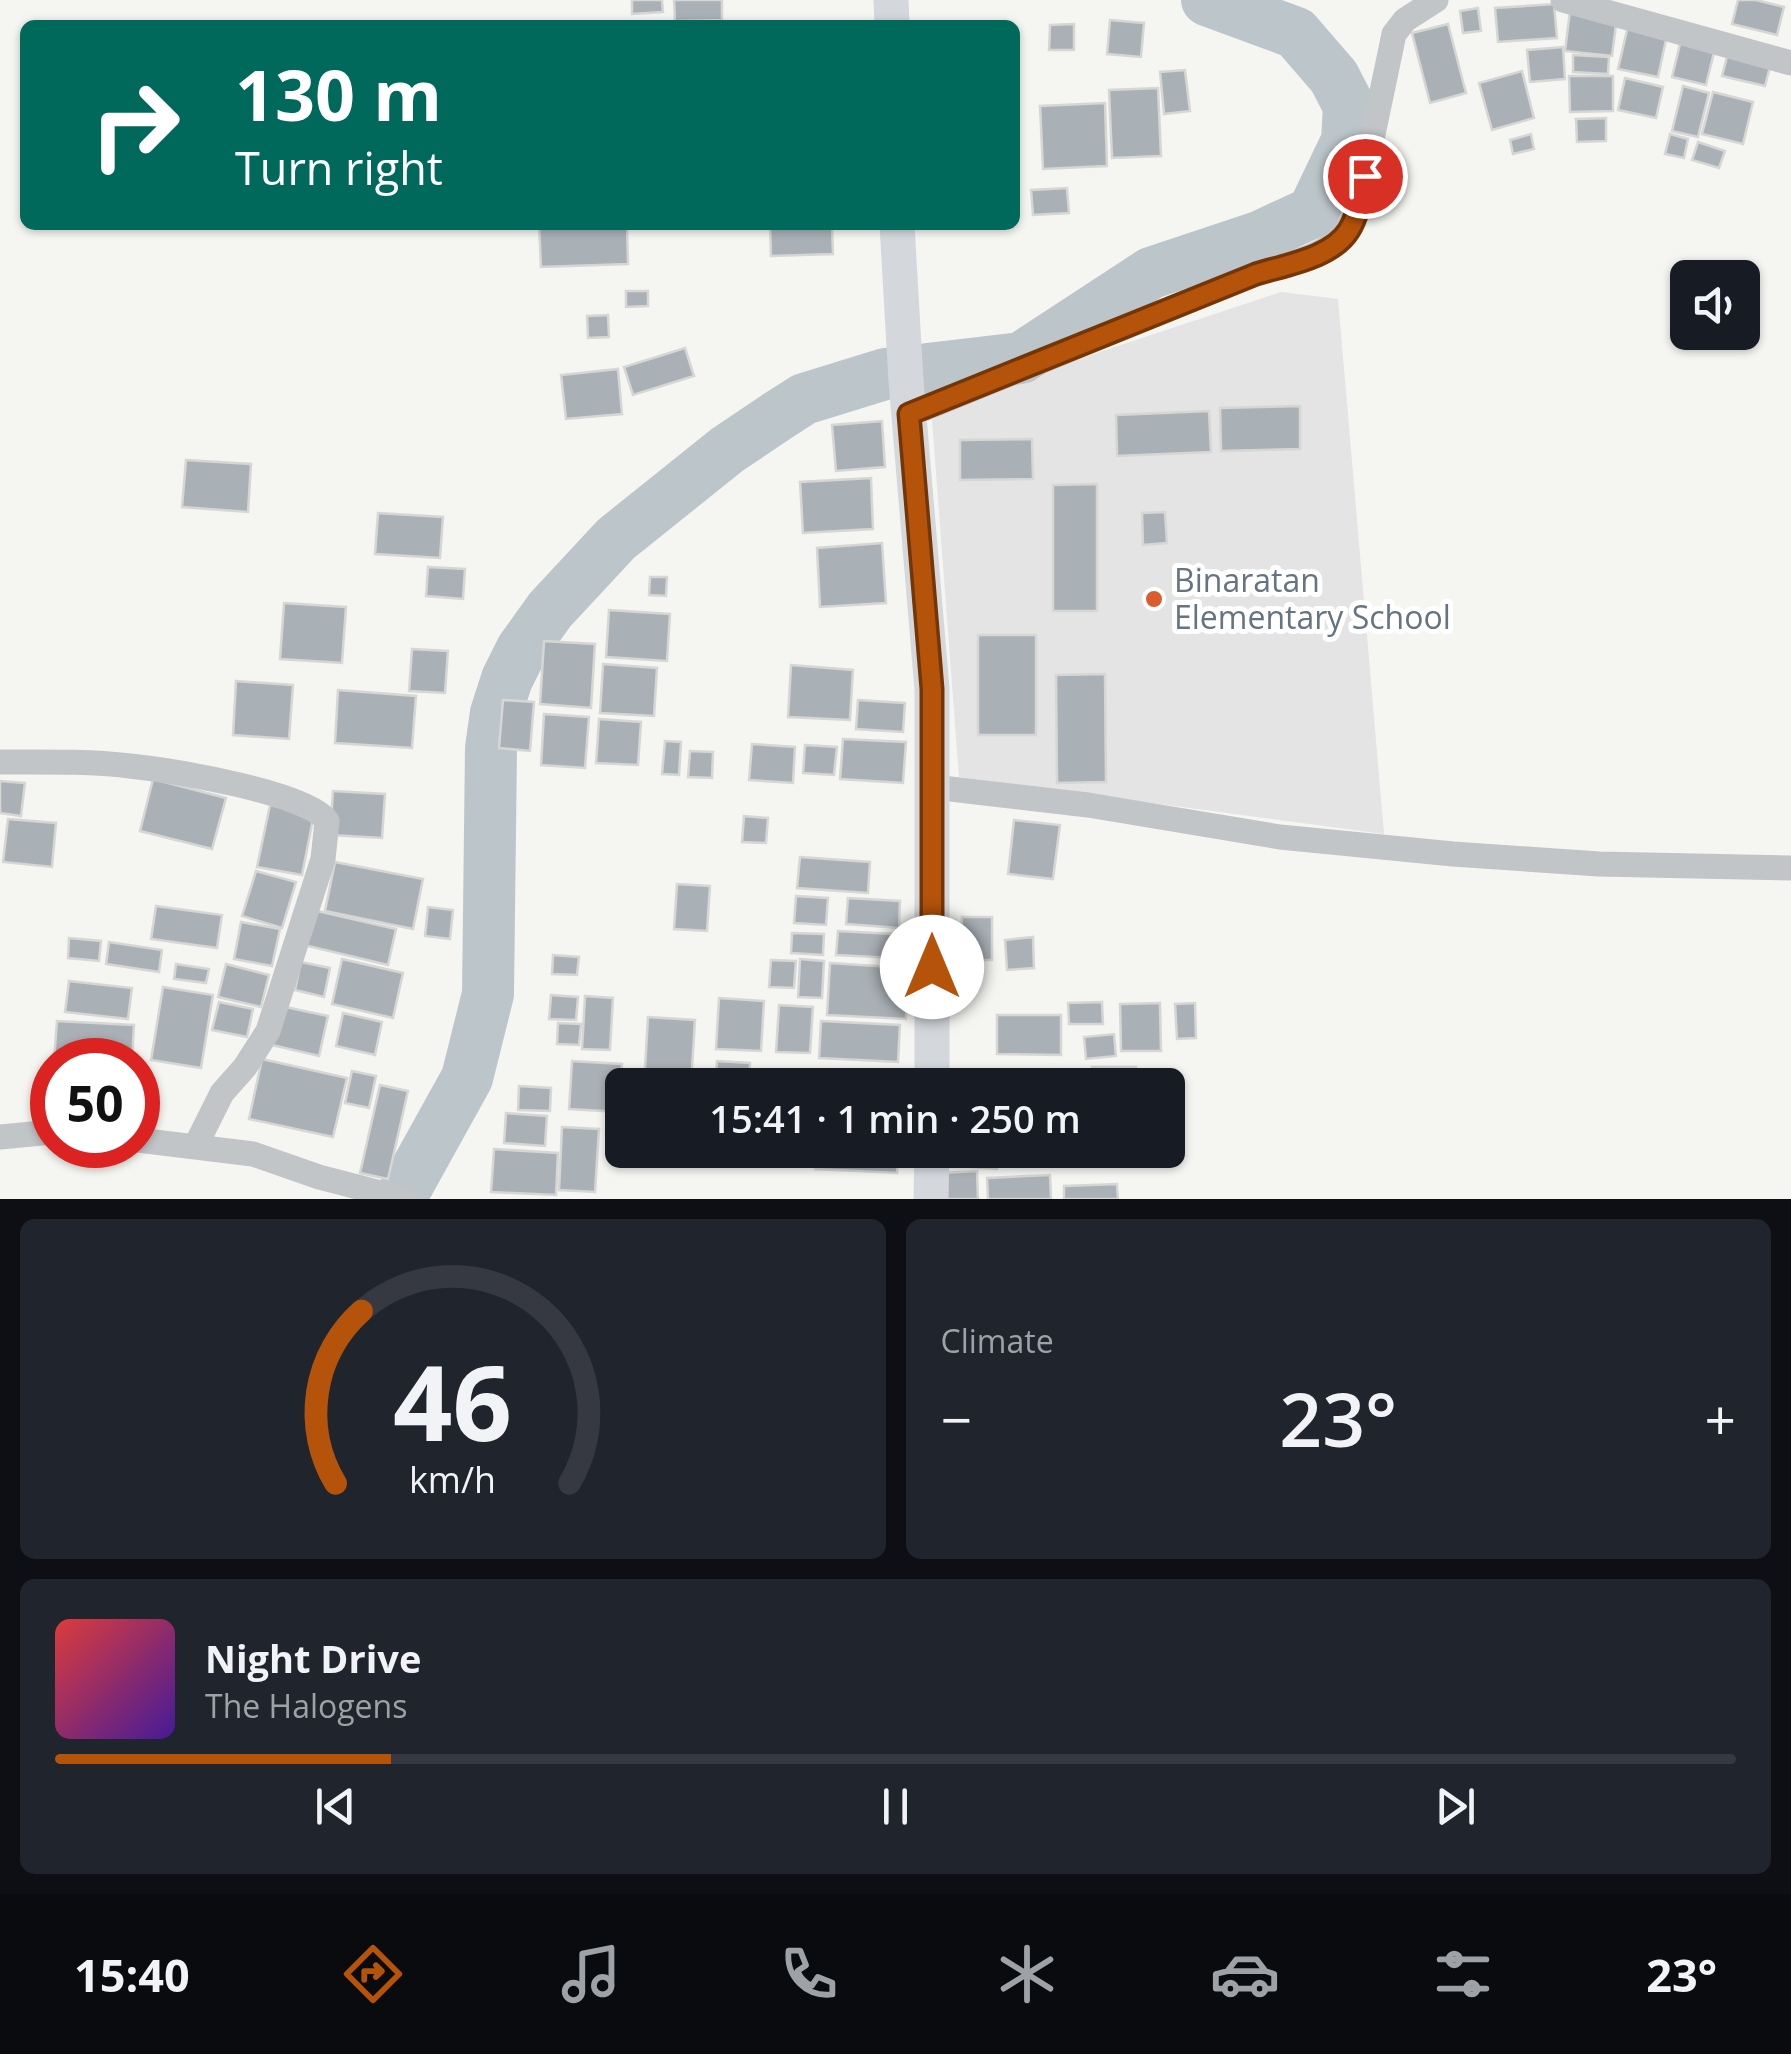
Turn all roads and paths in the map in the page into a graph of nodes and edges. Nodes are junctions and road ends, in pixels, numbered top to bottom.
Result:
1 (1436, 0) edge
2 (1563, 0) edge
3 (1791, 62) edge
4 (897, 230) edge
5 (906, 383) junction
6 (0, 762) edge
7 (933, 786) junction
8 (1791, 868) edge
9 (932, 1068) edge
10 (30, 1134) edge
11 (0, 1137) edge
12 (160, 1142) edge
13 (196, 1145) junction
14 (932, 1168) edge
15 (404, 1199) edge
16 (932, 1199) edge

1 - 5 street
2 - 3 street
4 - 5 main road
5 - 7 main road
6 - 13 street
7 - 8 street
7 - 9 main road
10 - 11 street
12 - 13 street
13 - 15 street
14 - 16 main road

